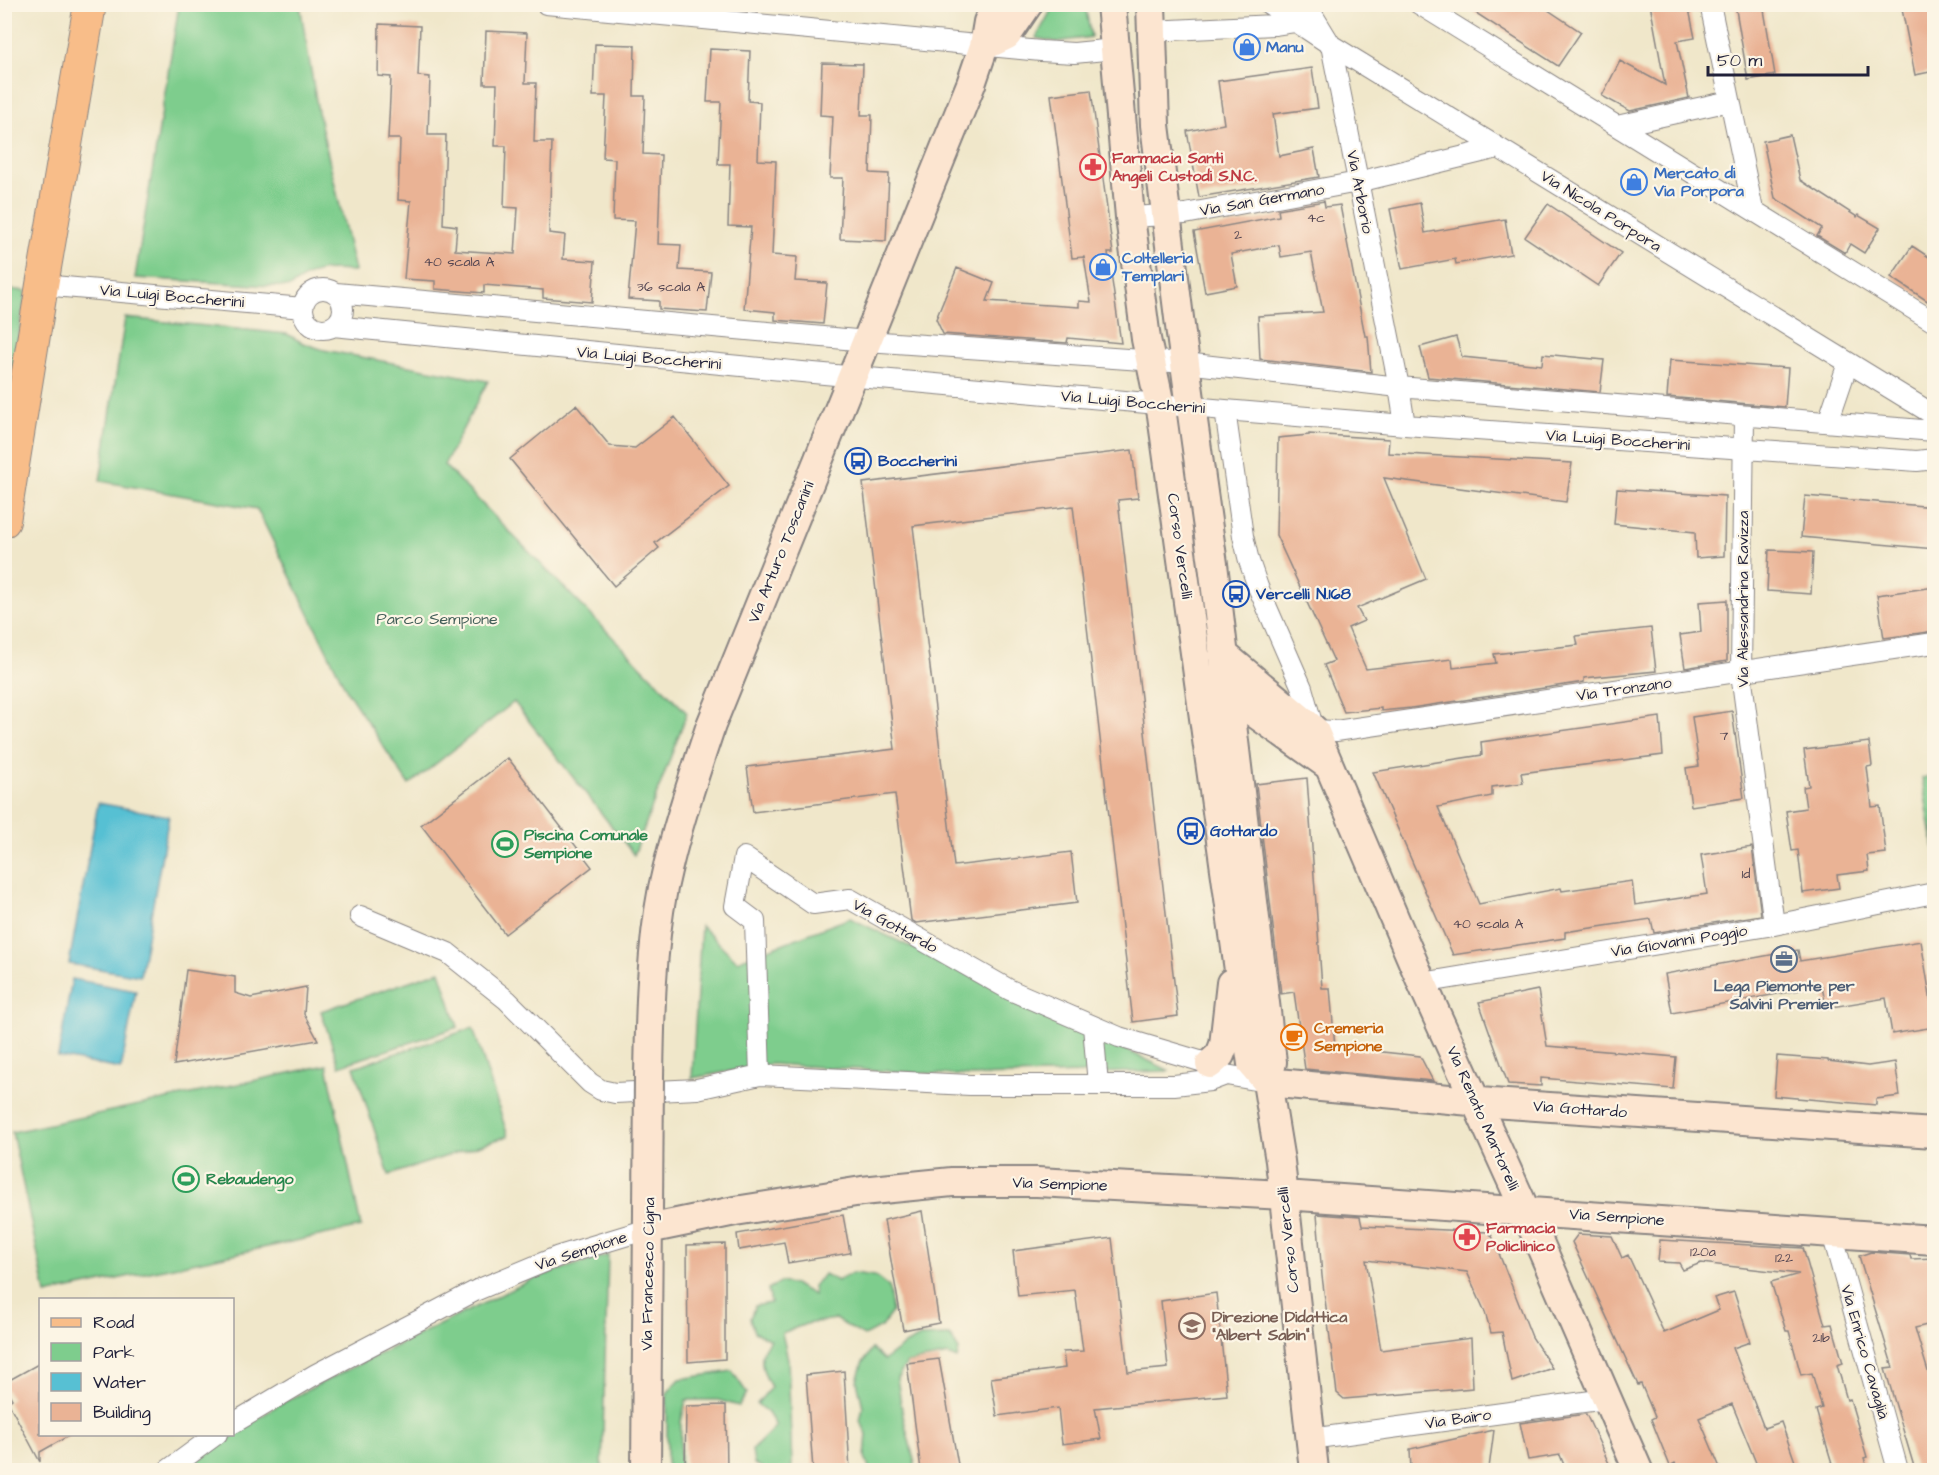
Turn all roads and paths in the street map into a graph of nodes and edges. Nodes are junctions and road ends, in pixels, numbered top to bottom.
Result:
1 (90, 4) edge
2 (546, 4) edge
3 (978, 4) edge
4 (997, 4) edge
5 (1028, 4) edge
6 (1111, 4) edge
7 (1269, 4) edge
8 (1419, 4) edge
9 (1710, 4) edge
10 (1301, 10) edge
11 (1151, 18) edge
12 (1331, 45) junction
13 (984, 46) junction
14 (1115, 49) junction
15 (1730, 101) junction
16 (1617, 126) junction
17 (1498, 148) junction
18 (1358, 182) junction
19 (1753, 210) junction
20 (1166, 214) junction
21 (1130, 217) junction
22 (42, 285) junction
23 (336, 293) junction
24 (303, 308) junction
25 (1935, 322) edge
26 (333, 326) junction
27 (867, 341) junction
28 (1150, 360) junction
29 (1185, 363) junction
30 (1848, 363) junction
31 (852, 377) junction
32 (1399, 387) junction
33 (1160, 404) junction
34 (1190, 407) junction
35 (1225, 410) junction
36 (1935, 415) edge
37 (1744, 416) junction
38 (1827, 422) junction
39 (1405, 425) junction
40 (1935, 430) edge
41 (1743, 449) junction
42 (1935, 459) edge
43 (4, 521) edge
44 (1935, 643) edge
45 (1223, 654) junction
46 (1741, 673) junction
47 (1199, 684) junction
48 (1228, 694) junction
49 (1314, 730) junction
50 (1328, 765) junction
51 (1935, 893) edge
52 (360, 916) dead end
53 (1774, 925) junction
54 (1238, 958) junction
55 (1422, 983) junction
56 (1093, 1026) junction
57 (1218, 1069) junction
58 (760, 1075) junction
59 (649, 1077) joint
60 (1267, 1082) junction
61 (1098, 1085) junction
62 (1476, 1102) junction
63 (1935, 1133) edge
64 (1284, 1195) junction
65 (1525, 1210) junction
66 (648, 1219) junction
67 (1832, 1233) junction
68 (1935, 1240) edge
69 (1606, 1399) junction
70 (234, 1423) edge
71 (214, 1436) edge
72 (1310, 1439) junction
73 (168, 1470) edge
74 (646, 1470) edge
75 (1314, 1470) edge
76 (1638, 1470) edge
77 (1898, 1470) edge

1 - 22 main road
2 - 13 street
3 - 13 street
4 - 13 street, Via Arturo Toscanini
5 - 13 street
6 - 14 street, Corso Vercelli
7 - 10 street, Via Nicola Porpora
8 - 16 street
9 - 15 street
10 - 11 street
10 - 12 street, Via Nicola Porpora
11 - 20 street, Corso Vercelli
12 - 17 street, Via Nicola Porpora
12 - 18 street, Via Arborio
13 - 14 street
13 - 27 street, Via Arturo Toscanini
14 - 21 street, Corso Vercelli
15 - 16 street
15 - 19 street
16 - 19 street
17 - 18 street, Via San Germano
17 - 30 street, Via Nicola Porpora
18 - 20 street, Via San Germano
18 - 32 street, Via Arborio
19 - 25 street
20 - 21 street, Via San Germano
20 - 29 street, Corso Vercelli
21 - 28 street, Corso Vercelli
22 - 24 street, Via Luigi Boccherini
22 - 43 main road
23 - 24 street
23 - 26 street
23 - 27 street, Via Luigi Boccherini
24 - 26 street
26 - 31 street, Via Luigi Boccherini
27 - 28 street, Via Luigi Boccherini
27 - 31 street, Via Arturo Toscanini
28 - 29 street, Via Luigi Boccherini
28 - 33 street, Corso Vercelli
29 - 32 street, Via Luigi Boccherini
29 - 34 street, Corso Vercelli
30 - 36 street, Via Nicola Porpora
30 - 38 street
31 - 33 street, Via Luigi Boccherini
31 - 59 street, Via Arturo Toscanini
32 - 37 street, Via Luigi Boccherini
32 - 39 street, Via Arborio
33 - 34 street, Via Luigi Boccherini
33 - 47 street, Corso Vercelli
34 - 35 street, Via Luigi Boccherini
34 - 45 street, Corso Vercelli
35 - 39 street, Via Luigi Boccherini
35 - 49 street, Via Renato Martorelli
37 - 38 street, Via Luigi Boccherini
37 - 41 street, Via Alessandrina Ravizza
38 - 40 street, Via Luigi Boccherini
39 - 41 street, Via Luigi Boccherini
41 - 42 street, Via Luigi Boccherini
41 - 46 street, Via Alessandrina Ravizza
44 - 46 street, Via Tronzano
45 - 48 street, Corso Vercelli
45 - 49 street, Via Renato Martorelli
46 - 49 street, Via Tronzano
46 - 53 street, Via Alessandrina Ravizza
47 - 48 street
47 - 54 street, Corso Vercelli
48 - 50 street
48 - 60 street, Corso Vercelli
49 - 50 street, Via Renato Martorelli
50 - 55 street, Via Renato Martorelli
51 - 53 street, Via Giovanni Poggio
52 - 58 street, Via Gottardo
53 - 55 street, Via Giovanni Poggio
54 - 57 street
54 - 60 street, Corso Vercelli
55 - 62 street, Via Renato Martorelli
56 - 57 street, Via Gottardo
56 - 58 street, Via Gottardo
56 - 61 street
57 - 60 street, Via Gottardo
57 - 61 street, Via Gottardo
58 - 61 street, Via Gottardo
59 - 66 street, Via Francesco Cigna, bridge
60 - 62 street, Via Gottardo
60 - 64 street, Corso Vercelli
62 - 63 street, Via Gottardo
62 - 65 street, Via Renato Martorelli
64 - 65 street, Via Sempione
64 - 66 street, Via Sempione
64 - 72 street, Corso Vercelli
65 - 67 street, Via Sempione
65 - 69 street, Via Renato Martorelli
66 - 70 street, Via Sempione
66 - 74 street, Via Francesco Cigna
67 - 68 street, Via Sempione
67 - 77 street, Via Enrico Cavaglià
69 - 72 street, Via Bairo
69 - 76 street, Via Renato Martorelli
71 - 73 street
72 - 75 street, Corso Vercelli

